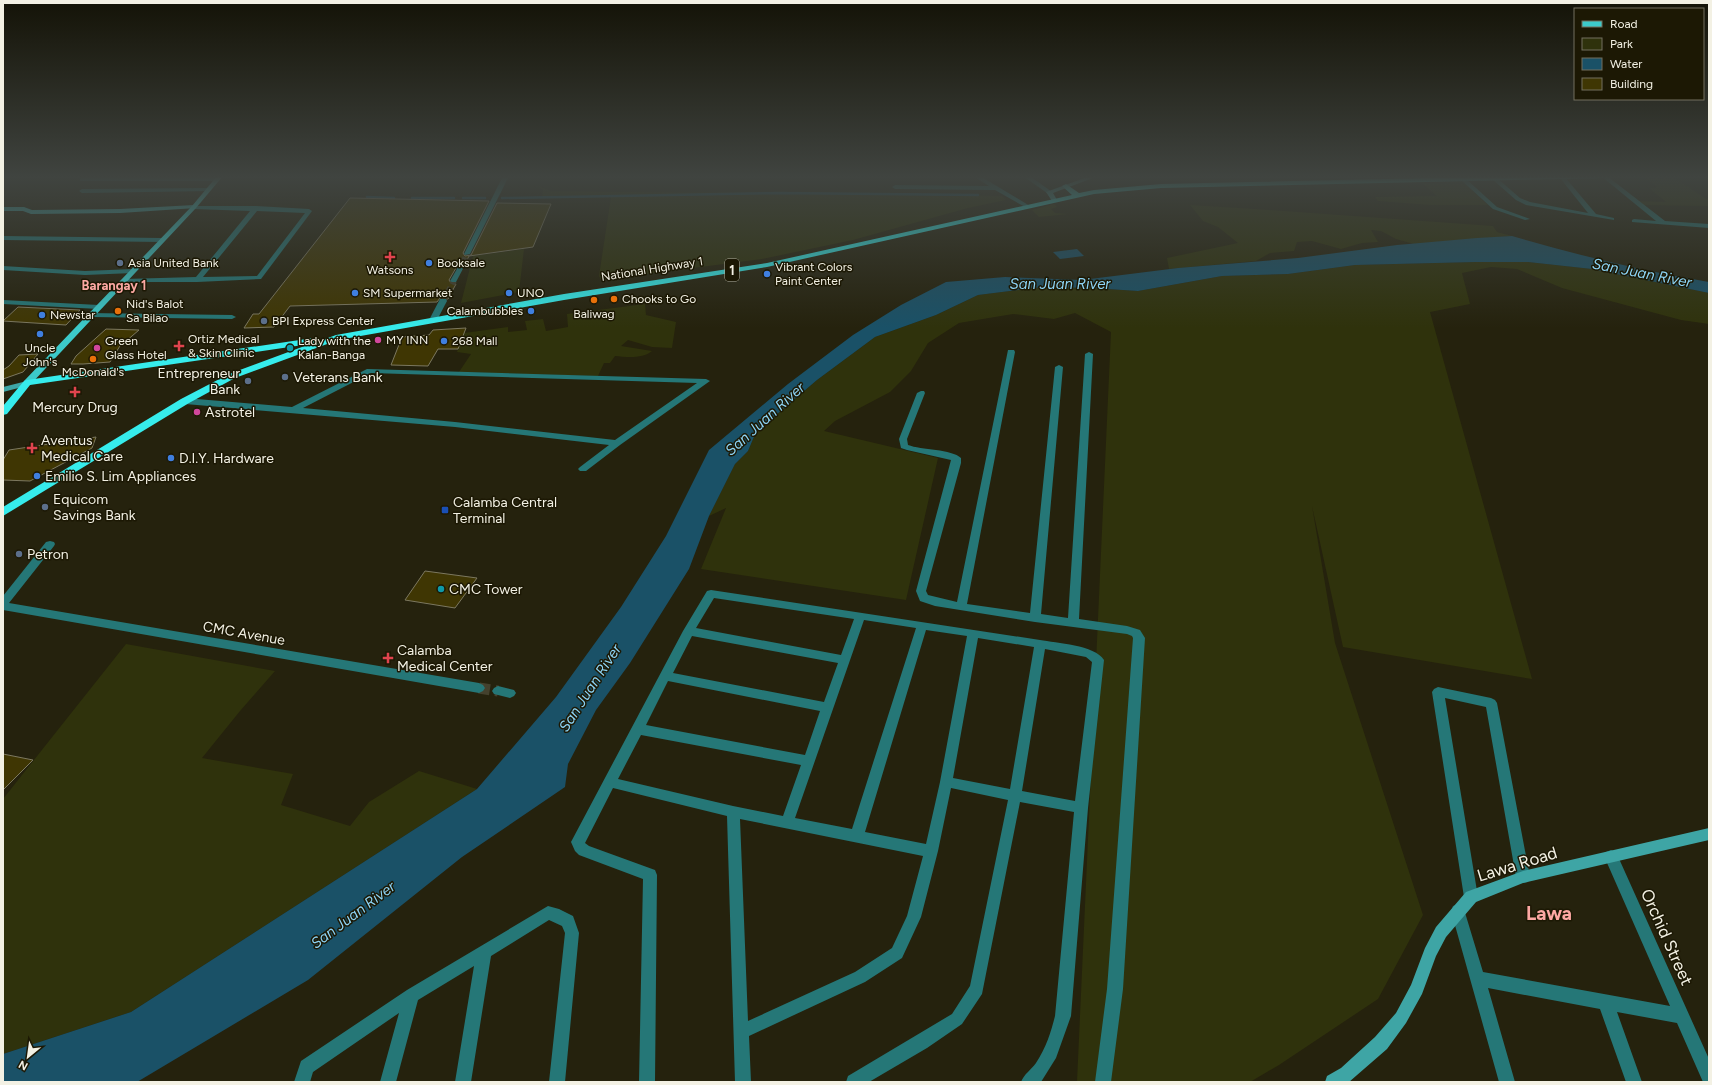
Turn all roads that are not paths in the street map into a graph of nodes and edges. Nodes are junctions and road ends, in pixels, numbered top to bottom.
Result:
1 (175, 227) edge
2 (241, 227) edge
3 (297, 227) edge
4 (481, 227) edge
5 (939, 227) edge
6 (3, 238) edge
7 (162, 240) junction
8 (467, 254) tunnel mouth
9 (463, 263) tunnel mouth
10 (3, 268) edge
11 (134, 271) junction
12 (197, 280) junction
13 (454, 280) tunnel mouth
14 (124, 281) junction
15 (443, 301) tunnel mouth
16 (3, 302) edge
17 (99, 307) junction
18 (92, 315) junction
19 (232, 317) dead end
20 (433, 320) junction
21 (336, 338) junction
22 (264, 348) junction
23 (241, 351) junction
24 (1011, 352) dead end
25 (1089, 354) dead end
26 (267, 363) junction
27 (1059, 367) dead end
28 (232, 376) junction
29 (27, 383) junction
30 (3, 385) edge
31 (3, 390) edge
32 (921, 393) dead end
33 (185, 401) junction
34 (292, 410) junction
35 (3, 412) edge
36 (617, 443) junction
37 (583, 469) dead end
38 (3, 512) edge
39 (50, 544) dead end
40 (3, 605) edge
41 (961, 607) junction
42 (860, 616) junction
43 (1035, 618) junction
44 (1073, 623) junction
45 (922, 625) junction
46 (689, 631) junction
47 (973, 634) junction
48 (1040, 644) junction
49 (844, 660) junction
50 (665, 676) junction
51 (479, 688) tunnel mouth
52 (498, 691) tunnel mouth
53 (510, 693) dead end
54 (828, 708) junction
55 (638, 728) junction
56 (809, 761) junction
57 (609, 782) junction
58 (946, 782) junction
59 (1015, 796) junction
60 (1081, 808) junction
61 (733, 812) junction
62 (787, 822) junction
63 (1709, 834) edge
64 (857, 835) junction
65 (931, 851) junction
66 (1611, 856) junction
67 (1523, 877) junction
68 (1471, 897) junction
69 (1458, 911) junction
70 (484, 951) junction
71 (1479, 979) junction
72 (412, 995) junction
73 (1606, 1002) junction
74 (1683, 1016) junction
75 (741, 1032) junction
76 (1709, 1077) edge
77 (302, 1082) edge
78 (388, 1082) edge
79 (463, 1082) edge
80 (556, 1082) edge
81 (647, 1082) edge
82 (743, 1082) edge
83 (854, 1082) edge
84 (1029, 1082) edge
85 (1103, 1082) edge
86 (1333, 1082) edge
87 (1507, 1082) edge
88 (1634, 1082) edge

1 - 7 main road
2 - 12 street
3 - 12 street
4 - 8 street
5 - 20 highway, National Highway 1 / 1
6 - 7 street
7 - 11 main road
9 - 13 street
10 - 11 street
11 - 14 main road
12 - 14 street
14 - 17 main road
15 - 20 street
16 - 17 street
17 - 18 main road
18 - 19 street
18 - 29 main road
20 - 21 highway, National Highway 1 / 1
21 - 22 highway
21 - 26 highway, National Highway 1 / 1
22 - 23 highway
22 - 26 highway
23 - 28 highway, 1
23 - 29 highway
24 - 41 street
25 - 44 street
26 - 28 highway, National Highway 1 / 1
27 - 43 street
28 - 33 highway, National Highway 1 / 1
29 - 30 main road
29 - 31 main road
29 - 35 highway
32 - 41 street
33 - 34 street
33 - 38 highway, National Highway 1 / 1
34 - 36 street
34 - 36 street
36 - 37 street
39 - 40 street
40 - 51 street, CMC Avenue
41 - 43 street
42 - 45 street
42 - 46 street
42 - 49 street
43 - 44 street
44 - 85 street
45 - 47 street
45 - 64 street
46 - 49 street
46 - 50 street
47 - 48 street
47 - 58 street
48 - 59 street
48 - 60 street
49 - 54 street
50 - 54 street
50 - 55 street
52 - 53 street
54 - 56 street
55 - 56 street
55 - 57 street
56 - 62 street
57 - 61 street
57 - 81 street
58 - 59 street
58 - 65 street
59 - 60 street
59 - 83 street
60 - 84 street
61 - 62 street
61 - 75 street
62 - 64 street
63 - 66 main road, Lawa Road
64 - 65 street
65 - 75 street
66 - 67 main road, Lawa Road
66 - 74 street, Orchid Street
67 - 68 main road, Lawa Road
67 - 68 street
68 - 69 main road, Lawa Road
69 - 71 street
69 - 86 main road, Lawa Road
70 - 72 street
70 - 79 street
70 - 80 street
71 - 73 street
71 - 87 street
72 - 77 street
72 - 78 street
73 - 74 street
73 - 88 street
74 - 76 street, Orchid Street
75 - 82 street

